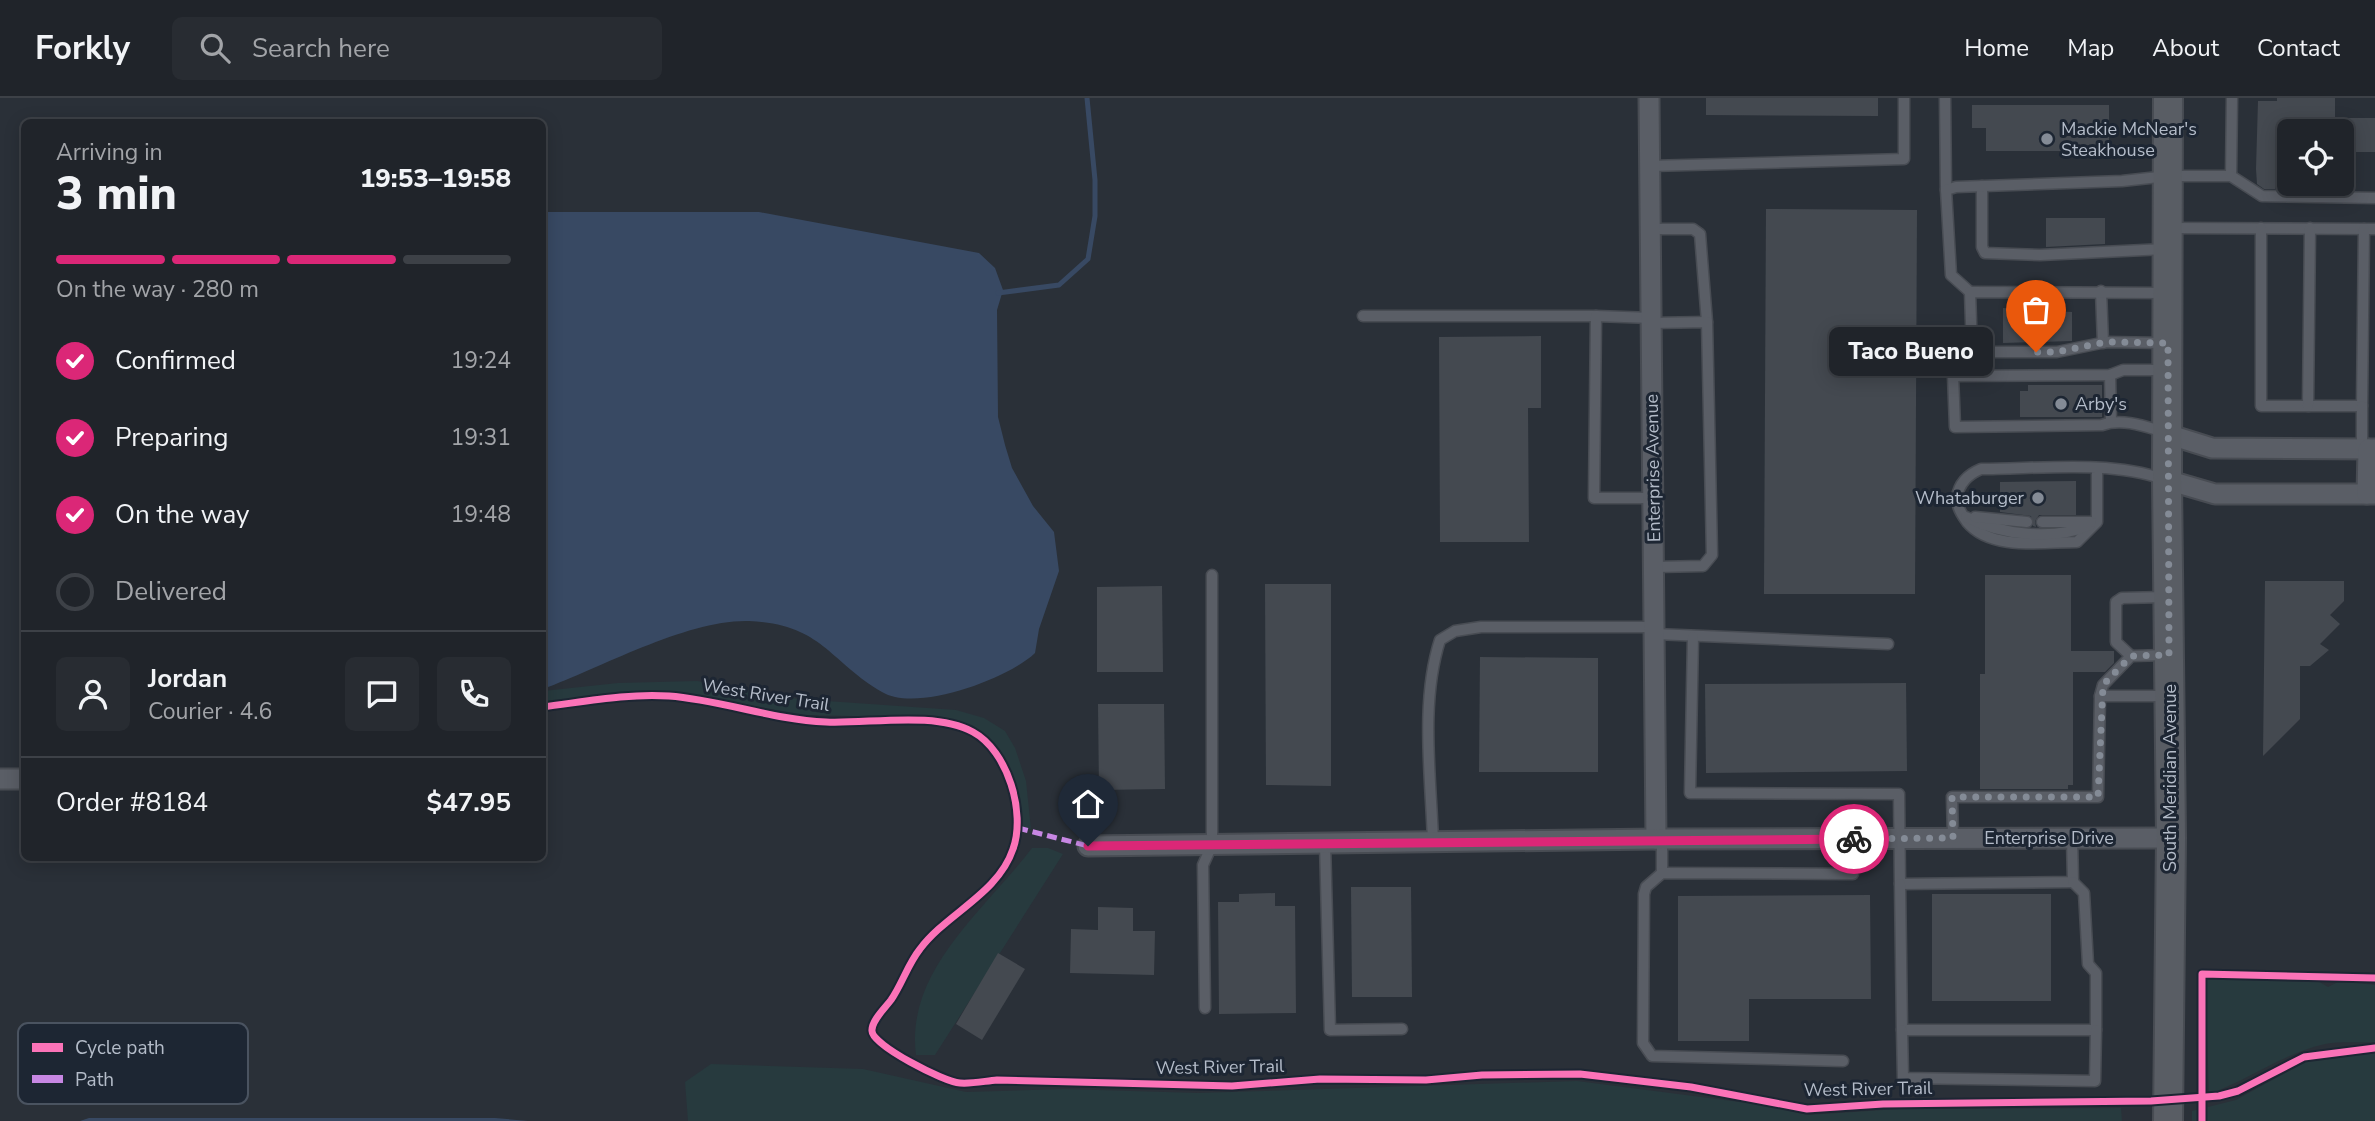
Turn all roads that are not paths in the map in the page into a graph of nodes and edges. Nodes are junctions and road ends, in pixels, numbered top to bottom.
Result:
1 (1649, 98) edge
2 (1904, 98) edge
3 (1945, 98) edge
4 (2168, 98) edge
5 (2232, 98) edge
6 (1650, 166) junction
7 (2168, 176) junction
8 (2231, 176) junction
9 (1982, 186) junction
10 (1946, 190) junction
11 (2375, 198) edge
12 (2261, 228) junction
13 (2310, 228) junction
14 (1651, 229) junction
15 (2370, 229) edge
16 (2168, 238) junction
17 (2101, 291) junction
18 (1970, 292) junction
19 (2168, 293) junction
20 (1363, 316) dead end
21 (1596, 316) junction
22 (1652, 321) junction
23 (1707, 322) junction
24 (2103, 343) junction
25 (2168, 356) junction
26 (2110, 375) junction
27 (2362, 405) junction
28 (2308, 406) junction
29 (2111, 422) junction
30 (2167, 434) junction
31 (2368, 449) edge
32 (2097, 469) junction
33 (2167, 480) junction
34 (2371, 494) edge
35 (1654, 498) junction
36 (1961, 514) junction
37 (2027, 522) dead end
38 (2042, 522) dead end
39 (2097, 522) junction
40 (1655, 567) junction
41 (1212, 575) dead end
42 (2169, 597) junction
43 (1655, 630) junction
44 (1693, 637) junction
45 (1888, 644) dead end
46 (2169, 655) junction
47 (2131, 656) junction
48 (2100, 696) junction
49 (2169, 696) junction
50 (0, 779) edge
51 (21, 779) edge
52 (1899, 838) junction
53 (1953, 838) junction
54 (2072, 838) junction
55 (2171, 838) junction
56 (1659, 839) junction
57 (1851, 839) junction
58 (1433, 842) junction
59 (1325, 843) junction
60 (1212, 845) junction
61 (1088, 846) dead end
62 (1662, 873) junction
63 (2073, 882) junction
64 (1900, 884) junction
65 (1205, 1008) dead end
66 (1402, 1029) dead end
67 (1902, 1030) junction
68 (2096, 1030) junction
69 (1843, 1061) dead end
70 (2168, 1121) edge

1 - 6 street, Enterprise Avenue
2 - 6 lane
3 - 10 lane
4 - 7 main road, South Meridian Avenue
5 - 8 lane
6 - 14 street, Enterprise Avenue
7 - 8 lane
7 - 9 lane
7 - 16 main road, South Meridian Avenue
8 - 11 lane
9 - 10 lane
9 - 16 lane
10 - 18 lane
12 - 13 lane
12 - 16 lane
12 - 28 lane
13 - 15 lane
13 - 28 lane
14 - 22 street, Enterprise Avenue
14 - 23 lane
15 - 27 lane
16 - 19 main road, South Meridian Avenue
17 - 18 lane
17 - 19 lane
17 - 24 lane
18 - 24 lane
19 - 25 main road, South Meridian Avenue
20 - 21 lane
21 - 22 lane
21 - 35 lane
22 - 23 lane
22 - 35 street, Enterprise Avenue
23 - 40 lane
24 - 25 lane
25 - 26 lane
25 - 30 main road, South Meridian Avenue
26 - 29 lane
26 - 29 lane
27 - 28 lane
27 - 31 lane
29 - 30 lane
30 - 31 street
30 - 33 main road, South Meridian Avenue
31 - 34 street
32 - 33 lane
32 - 36 lane
32 - 39 lane
33 - 34 street
33 - 42 main road, South Meridian Avenue
35 - 40 street, Enterprise Avenue
36 - 37 lane
36 - 39 lane
38 - 39 lane
40 - 43 street, Enterprise Avenue
41 - 60 lane
42 - 46 main road, South Meridian Avenue
42 - 47 lane
43 - 44 lane
43 - 56 street, Enterprise Avenue
43 - 58 lane
44 - 45 lane
44 - 52 lane
46 - 47 lane
46 - 49 main road, South Meridian Avenue
47 - 48 lane
48 - 49 lane
48 - 53 lane
49 - 55 main road, South Meridian Avenue
50 - 51 street
52 - 53 street, Enterprise Drive
52 - 57 street, Enterprise Drive
52 - 64 lane
53 - 54 street, Enterprise Drive
54 - 55 street, Enterprise Drive
54 - 63 lane
55 - 70 main road, South Meridian Avenue
56 - 57 street, Enterprise Drive
56 - 58 street, Enterprise Drive
56 - 62 lane
57 - 62 lane
58 - 59 street, Enterprise Drive
59 - 60 street, Enterprise Drive
59 - 66 lane
60 - 61 street, Enterprise Drive
60 - 65 lane
62 - 69 lane
63 - 64 lane
63 - 68 lane
64 - 67 lane
67 - 68 lane
67 - 68 lane

